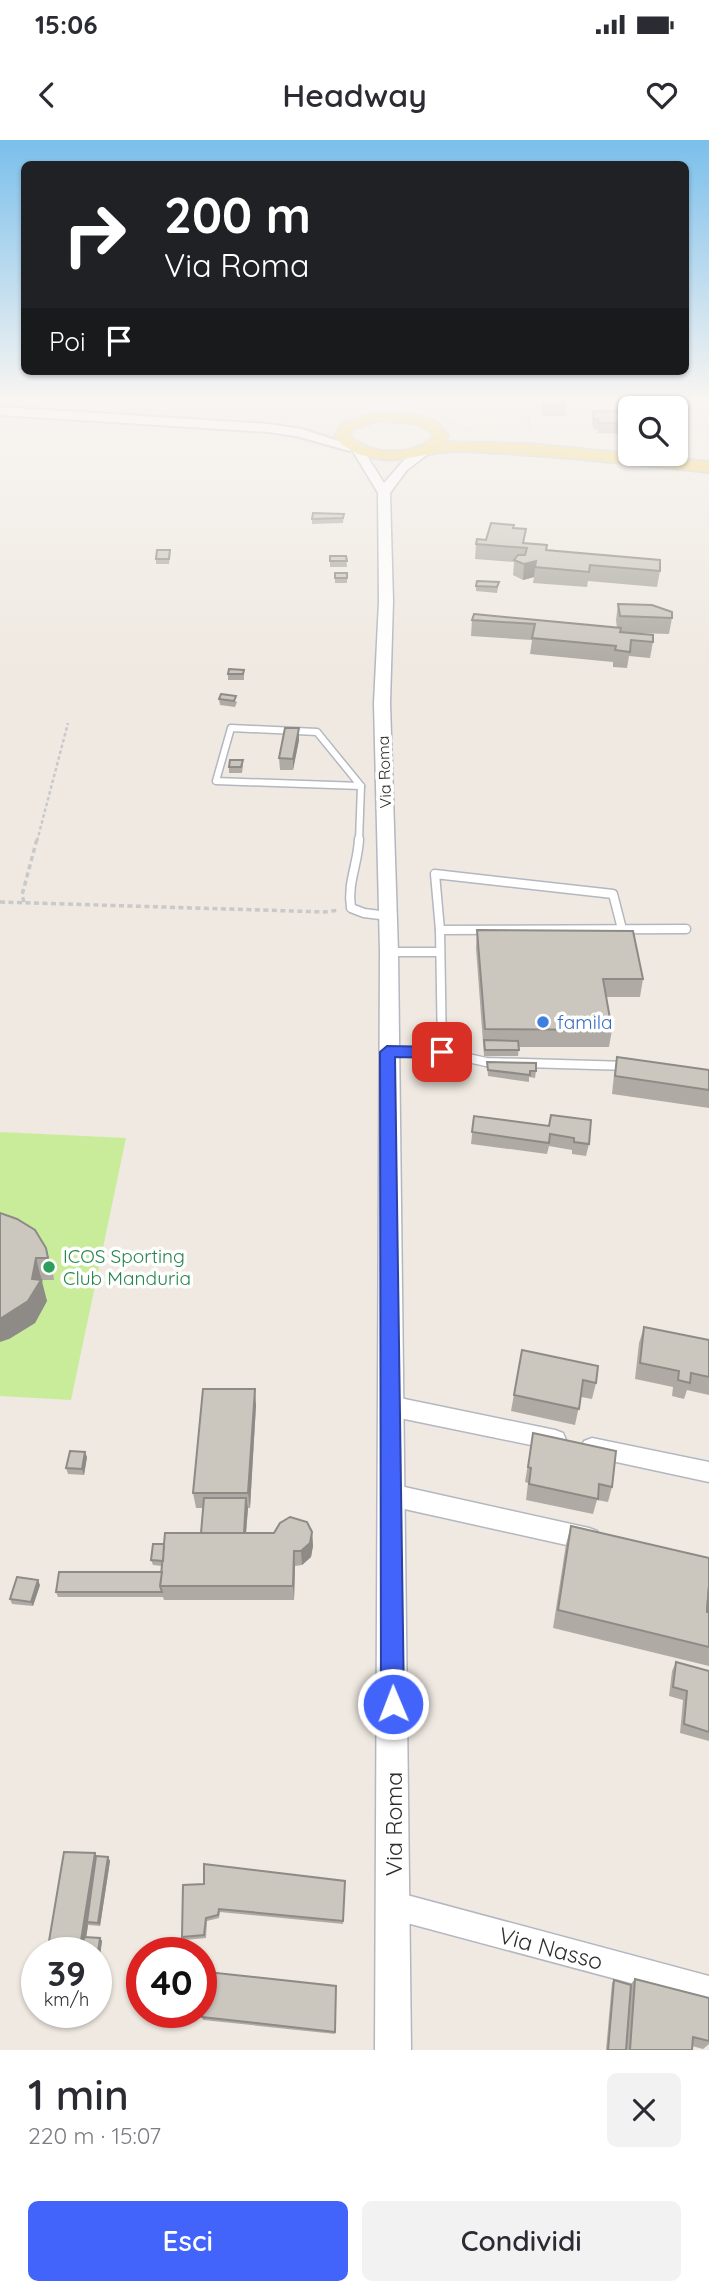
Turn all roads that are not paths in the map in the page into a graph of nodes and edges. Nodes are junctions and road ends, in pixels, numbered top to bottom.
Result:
1 (381, 489) edge
2 (386, 489) edge
3 (384, 493) junction
4 (361, 786) junction
5 (388, 916) junction
6 (622, 929) junction
7 (686, 929) dead end
8 (440, 930) junction
9 (389, 952) junction
10 (439, 952) junction
11 (387, 1052) junction
12 (442, 1052) junction
13 (645, 1068) edge
14 (390, 1406) junction
15 (709, 1472) edge
16 (391, 1495) junction
17 (616, 1545) edge
18 (392, 1905) junction
19 (709, 1990) edge
20 (393, 2050) edge

1 - 3 street
2 - 3 street
3 - 5 street, Via Roma
4 - 4 lane
4 - 5 lane
5 - 9 street, Via Roma
6 - 7 lane
6 - 8 lane
6 - 8 lane
8 - 10 lane
9 - 10 lane
9 - 11 street, Via Roma
10 - 12 lane
11 - 12 lane
11 - 14 street, Via Roma
12 - 13 lane
14 - 15 street
14 - 16 street, Via Roma
16 - 17 street
16 - 18 street, Via Roma
18 - 19 street, Via Nasso
18 - 20 street, Via Roma

